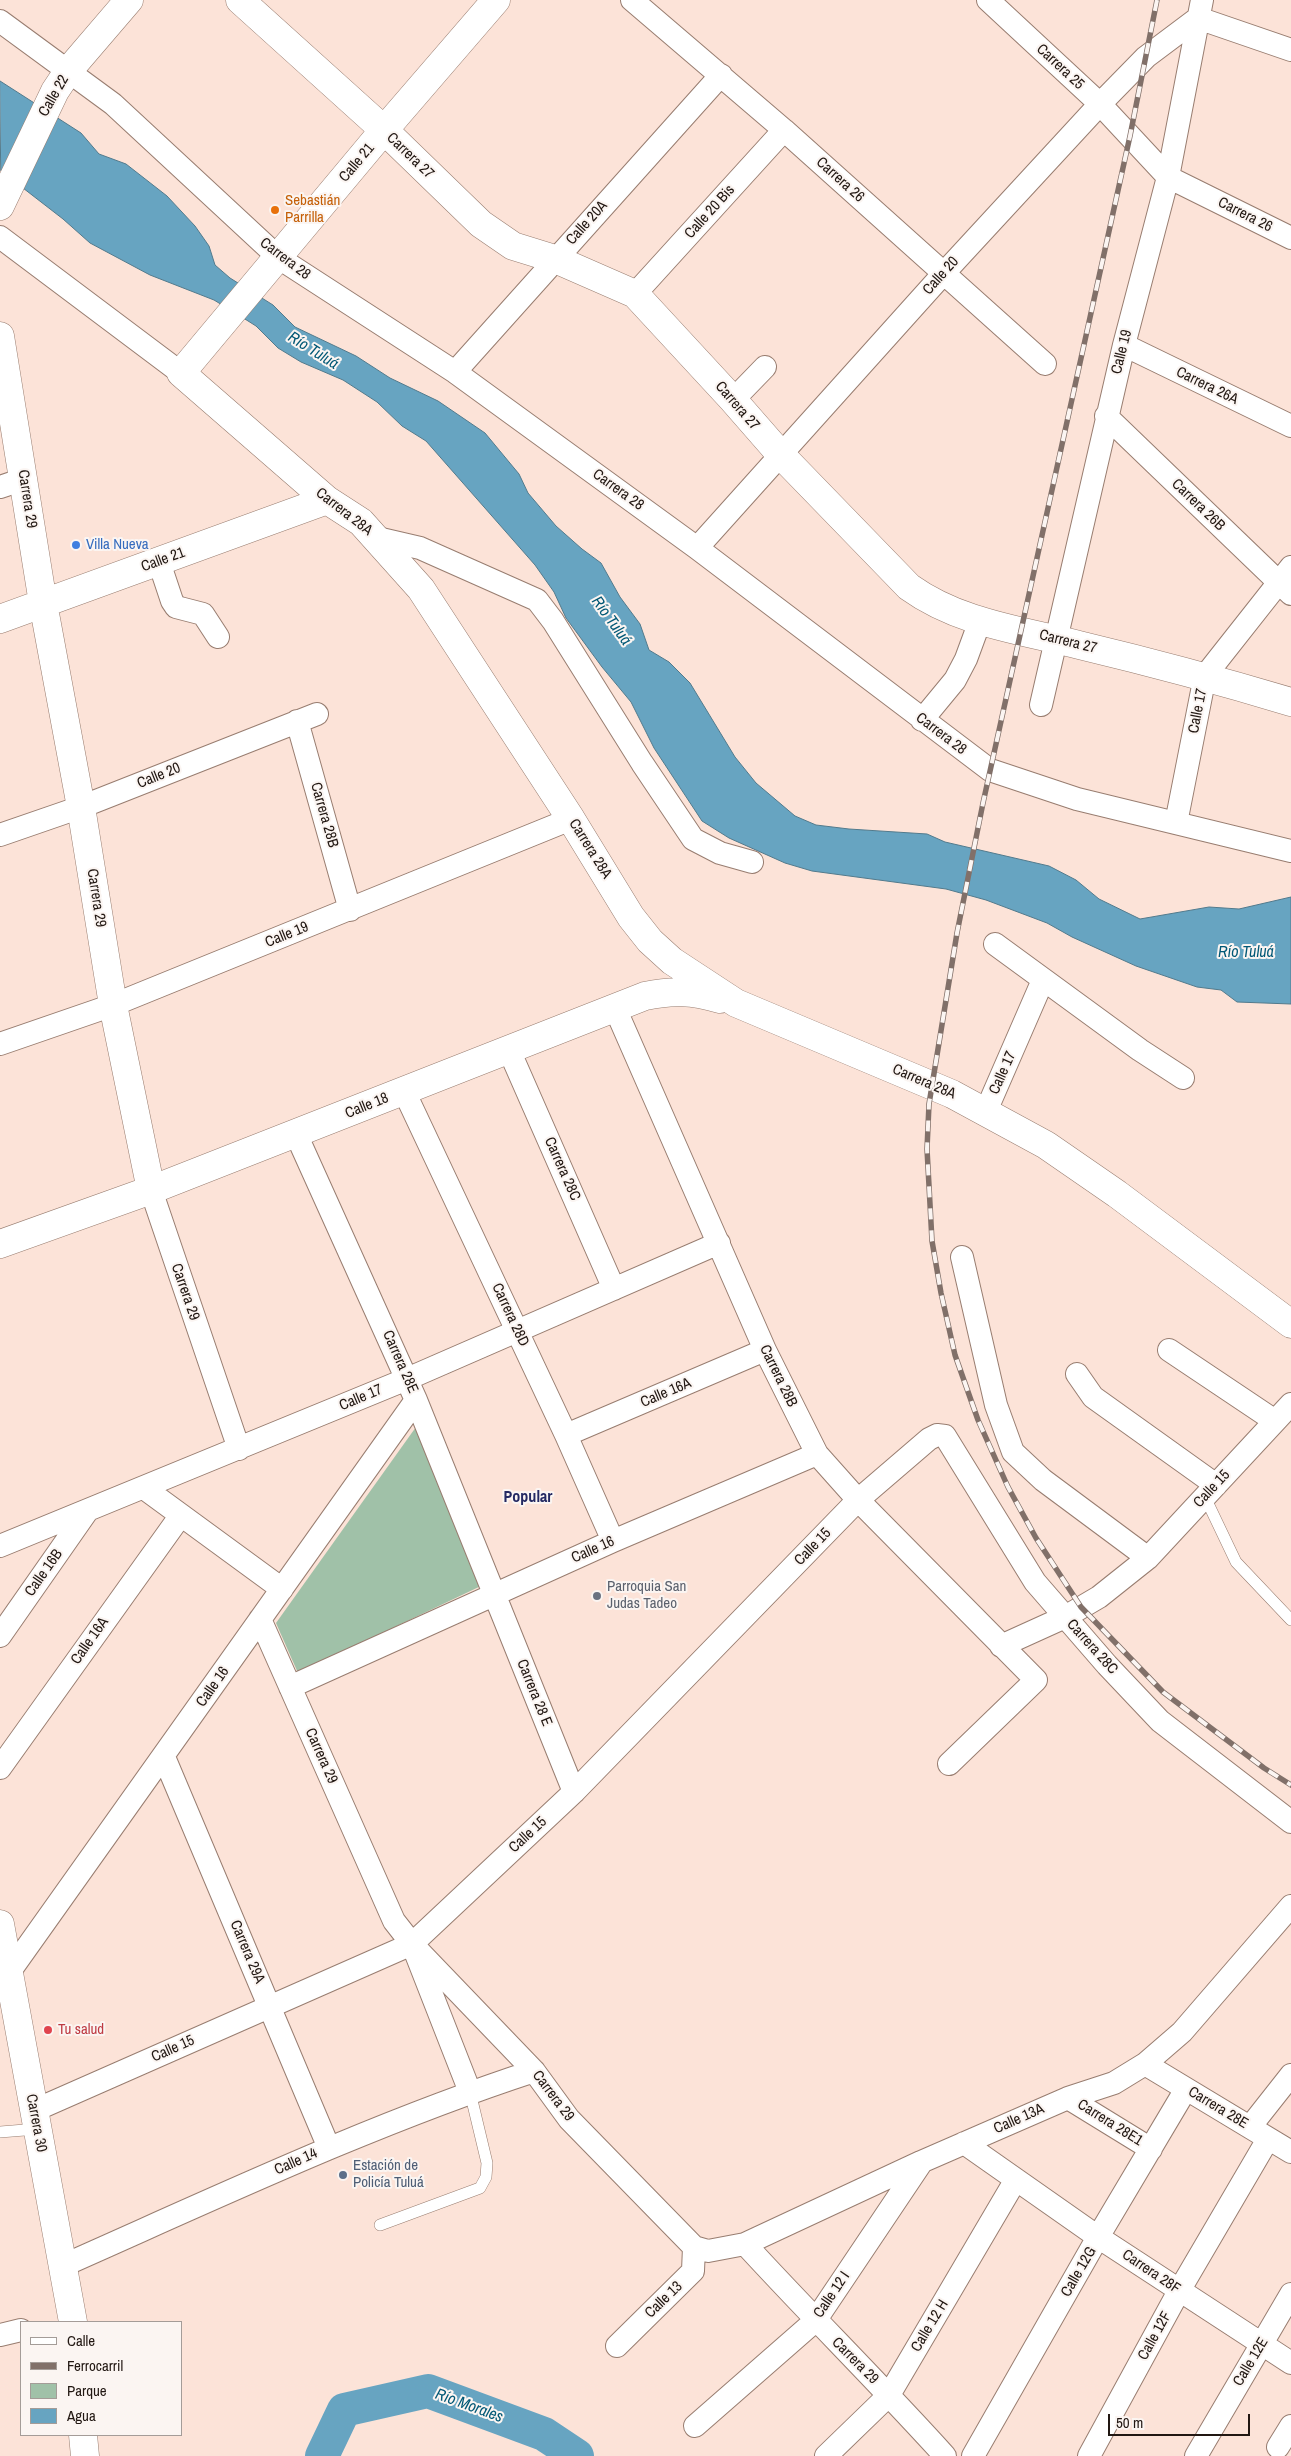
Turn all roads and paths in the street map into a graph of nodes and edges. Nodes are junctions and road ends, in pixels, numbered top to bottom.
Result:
1 (129, 0) edge
2 (240, 0) edge
3 (496, 0) edge
4 (632, 0) edge
5 (988, 0) edge
6 (1200, 9) edge
7 (0, 21) edge
8 (1291, 50) edge
9 (721, 75) junction
10 (62, 80) junction
11 (1100, 104) junction
12 (384, 130) junction
13 (784, 130) junction
14 (1130, 136) joint
15 (1168, 177) junction
16 (4, 197) edge
17 (0, 237) edge
18 (1291, 238) edge
19 (278, 258) junction
20 (555, 259) junction
21 (944, 273) junction
22 (635, 294) junction
23 (0, 336) edge
24 (1124, 345) junction
25 (1045, 364) dead end
26 (765, 367) dead end
27 (455, 372) junction
28 (181, 373) junction
29 (733, 400) junction
30 (1106, 416) junction
31 (1291, 426) edge
32 (781, 456) junction
33 (12, 483) edge
34 (327, 500) junction
35 (377, 538) junction
36 (697, 548) junction
37 (159, 562) junction
38 (1287, 581) edge
39 (43, 603) junction
40 (0, 619) edge
41 (980, 621) junction
42 (218, 637) dead end
43 (1057, 639) junction
44 (1205, 676) junction
45 (1291, 702) edge
46 (1041, 705) dead end
47 (307, 717) joint
48 (922, 720) junction
49 (81, 808) junction
50 (571, 819) junction
51 (1176, 824) junction
52 (0, 835) edge
53 (1291, 851) edge
54 (752, 862) dead end
55 (350, 910) junction
56 (995, 944) dead end
57 (662, 951) junction
58 (1043, 980) junction
59 (645, 996) junction
60 (736, 1003) junction
61 (113, 1005) junction
62 (615, 1008) junction
63 (0, 1044) edge
64 (509, 1050) junction
65 (1183, 1078) dead end
66 (404, 1091) junction
67 (986, 1111) junction
68 (296, 1134) junction
69 (151, 1190) junction
70 (719, 1243) junction
71 (0, 1244) edge
72 (962, 1257) dead end
73 (614, 1288) junction
74 (1291, 1324) edge
75 (517, 1331) junction
76 (765, 1350) junction
77 (1169, 1350) dead end
78 (1077, 1374) dead end
79 (408, 1379) junction
80 (416, 1400) junction
81 (1291, 1404) edge
82 (1275, 1421) junction
83 (566, 1435) junction
84 (937, 1435) joint
85 (238, 1449) junction
86 (816, 1454) junction
87 (144, 1488) junction
88 (1211, 1491) junction
89 (858, 1500) junction
90 (88, 1510) junction
91 (181, 1515) junction
92 (612, 1541) junction
93 (0, 1546) edge
94 (1148, 1558) junction
95 (282, 1589) junction
96 (494, 1595) junction
97 (1065, 1617) junction
98 (260, 1619) junction
99 (1291, 1620) edge
100 (0, 1636) edge
101 (1002, 1646) junction
102 (290, 1687) junction
103 (164, 1757) junction
104 (949, 1764) dead end
105 (0, 1768) edge
106 (574, 1792) junction
107 (1291, 1822) edge
108 (1291, 1906) edge
109 (0, 1924) edge
110 (412, 1944) junction
111 (8, 1974) junction
112 (270, 2007) junction
113 (1145, 2064) junction
114 (534, 2071) junction
115 (1291, 2075) edge
116 (1186, 2089) junction
117 (470, 2092) junction
118 (1068, 2098) junction
119 (35, 2120) junction
120 (0, 2132) edge
121 (1259, 2133) junction
122 (964, 2143) junction
123 (329, 2148) junction
124 (1151, 2148) junction
125 (1291, 2152) edge
126 (921, 2162) junction
127 (1015, 2181) junction
128 (380, 2225) dead end
129 (1098, 2237) junction
130 (746, 2244) junction
131 (694, 2247) junction
132 (62, 2266) junction
133 (1179, 2291) junction
134 (1291, 2294) edge
135 (72, 2321) edge
136 (815, 2321) junction
137 (20, 2330) edge
138 (0, 2335) edge
139 (616, 2346) dead end
140 (1262, 2346) junction
141 (1291, 2363) edge
142 (889, 2395) junction
143 (695, 2426) dead end
144 (1291, 2426) edge
145 (83, 2436) edge
146 (1278, 2447) dead end
147 (84, 2456) edge
148 (826, 2456) edge
149 (945, 2456) edge
150 (974, 2456) edge
151 (1089, 2456) edge
152 (1196, 2456) edge

1 - 10 street, Calle 22
2 - 12 street, Carrera 27
3 - 12 street, Calle 21
4 - 9 street, Carrera 26
5 - 11 street, Carrera 25
6 - 8 street
6 - 11 street, Calle 20
6 - 15 street, Calle 19
7 - 10 street, Carrera 28
9 - 13 street, Carrera 26
9 - 20 street, Calle 20A
10 - 16 street, Calle 22
10 - 19 street, Carrera 28
11 - 14 street, Carrera 25
11 - 21 street, Calle 20
12 - 19 street, Calle 21
12 - 20 street, Carrera 27
13 - 21 street, Carrera 26
13 - 22 street, Calle 20 Bis
14 - 15 street, Carrera 26
15 - 18 street, Carrera 26
15 - 24 street, Calle 19
17 - 28 street, Carrera 28A
19 - 27 street, Carrera 28
19 - 28 street, Calle 21
20 - 22 street, Carrera 27
20 - 27 street, Calle 20A
21 - 25 street, Carrera 26
21 - 32 street, Calle 20
22 - 29 street, Carrera 27
23 - 33 street, Carrera 29
24 - 30 street, Calle 19
24 - 31 street, Carrera 26A
26 - 29 street
27 - 36 street, Carrera 28
28 - 34 street, Carrera 28A
29 - 32 street, Carrera 27
30 - 38 street, Carrera 26B
30 - 43 street, Calle 19
32 - 36 street, Calle 20
32 - 41 street, Carrera 27
33 - 39 street, Carrera 29
34 - 35 street, Carrera 28A
34 - 37 street, Calle 21
35 - 50 street, Carrera 28A
35 - 54 street
36 - 48 street, Carrera 28
37 - 39 street, Calle 21
37 - 42 street
38 - 44 street, Calle 17
39 - 40 street, Calle 21
39 - 49 street, Carrera 29
41 - 43 street, Carrera 27
41 - 48 street
43 - 44 street, Carrera 27
43 - 46 street, Calle 19
44 - 45 street, Carrera 27
44 - 51 street, Calle 17
47 - 49 street, Calle 20
47 - 55 street, Carrera 28B
48 - 51 street, Carrera 28
49 - 52 street, Calle 20
49 - 61 street, Carrera 29
50 - 55 street, Calle 19
50 - 57 street, Carrera 28A
51 - 53 street, Carrera 28
55 - 61 street, Calle 19
56 - 58 street
57 - 59 street
57 - 60 street, Carrera 28A
58 - 65 street
58 - 67 street, Calle 17
59 - 60 street, Calle 18
59 - 62 street, Calle 18
60 - 67 street, Carrera 28A
61 - 63 street, Calle 19
61 - 69 street, Carrera 29
62 - 64 street, Calle 18
62 - 70 street, Carrera 28B
64 - 66 street, Calle 18
64 - 73 street, Carrera 28C
66 - 68 street, Calle 18
66 - 75 street, Carrera 28D
67 - 74 street, Carrera 28A
68 - 69 street, Calle 18
68 - 79 street, Carrera 28E
69 - 71 street, Calle 18
69 - 85 street, Carrera 29
70 - 73 street, Calle 17
70 - 76 street, Carrera 28B
72 - 94 street
73 - 75 street, Calle 17
75 - 79 street, Calle 17
75 - 83 street, Carrera 28D
76 - 83 street, Calle 16A
76 - 86 street, Carrera 28B
77 - 82 street
78 - 88 street
79 - 80 street, Carrera 28E
79 - 85 street, Calle 17
80 - 95 street, Calle 16
80 - 96 street, Carrera 28E
81 - 82 street, Calle 15
82 - 88 street, Calle 15
83 - 92 street, Carrera 28D
84 - 89 street, Calle 15
84 - 97 street, Carrera 28C
85 - 87 street, Calle 17
86 - 89 street, Carrera 28B
86 - 92 street, Calle 16
87 - 90 street, Calle 17
87 - 91 street
88 - 94 street, Calle 15
88 - 99 lane
89 - 101 street, Carrera 28B
89 - 106 street, Calle 15
90 - 93 street, Calle 17
90 - 100 street, Calle 16B
91 - 95 street
91 - 105 street, Calle 16A
92 - 96 street, Calle 16
94 - 97 street, Calle 15
95 - 98 street, Calle 16
96 - 102 street, Calle 16
96 - 106 street, Carrera 28 E
97 - 101 street, Calle 15
97 - 107 street, Carrera 28C
98 - 102 street, Carrera 29
98 - 103 street, Calle 16
101 - 104 street, Carrera 28B
102 - 110 street, Carrera 29
103 - 111 street, Calle 16
103 - 112 street, Carrera 29A
106 - 110 street, Calle 15
108 - 113 street, Calle 13A
109 - 111 street, Carrera 30
110 - 112 street, Calle 15
110 - 114 street, Carrera 29
110 - 117 street, Carrera 29
111 - 119 street, Carrera 30
112 - 119 street, Calle 15
112 - 123 street, Carrera 29A
113 - 116 street, Carrera 28E
113 - 118 street, Calle 13A
114 - 117 street, Calle 14
114 - 131 street, Carrera 29
115 - 121 street, Calle 12F
116 - 121 street, Carrera 28E
116 - 124 street, Calle 12G
117 - 123 street, Calle 14
117 - 128 lane
118 - 122 street, Calle 13A
118 - 124 street, Carrera 28E1
119 - 120 lane
119 - 132 street, Carrera 30
121 - 125 street, Carrera 28E
121 - 133 street, Calle 12F
122 - 126 street, Calle 13A
122 - 127 street, Carrera 28F
123 - 132 street, Calle 14
124 - 129 street, Calle 12G
126 - 130 street, Calle 13A
126 - 136 street, Calle 12 I
127 - 129 street, Carrera 28F
127 - 142 street, Calle 12 H
129 - 133 street, Carrera 28F
129 - 150 street, Calle 12G
130 - 131 street, Calle 13A
130 - 136 street, Carrera 29
131 - 139 street, Calle 13
132 - 135 street, Carrera 30
133 - 140 street, Carrera 28F
133 - 151 street, Calle 12F
134 - 140 street, Calle 12E
136 - 142 street, Carrera 29
136 - 143 street, Calle 12 I
137 - 138 street
140 - 141 street, Carrera 28F
140 - 152 street, Calle 12E
142 - 148 street, Calle 12 H
142 - 149 street, Carrera 29
144 - 146 street
145 - 147 street

